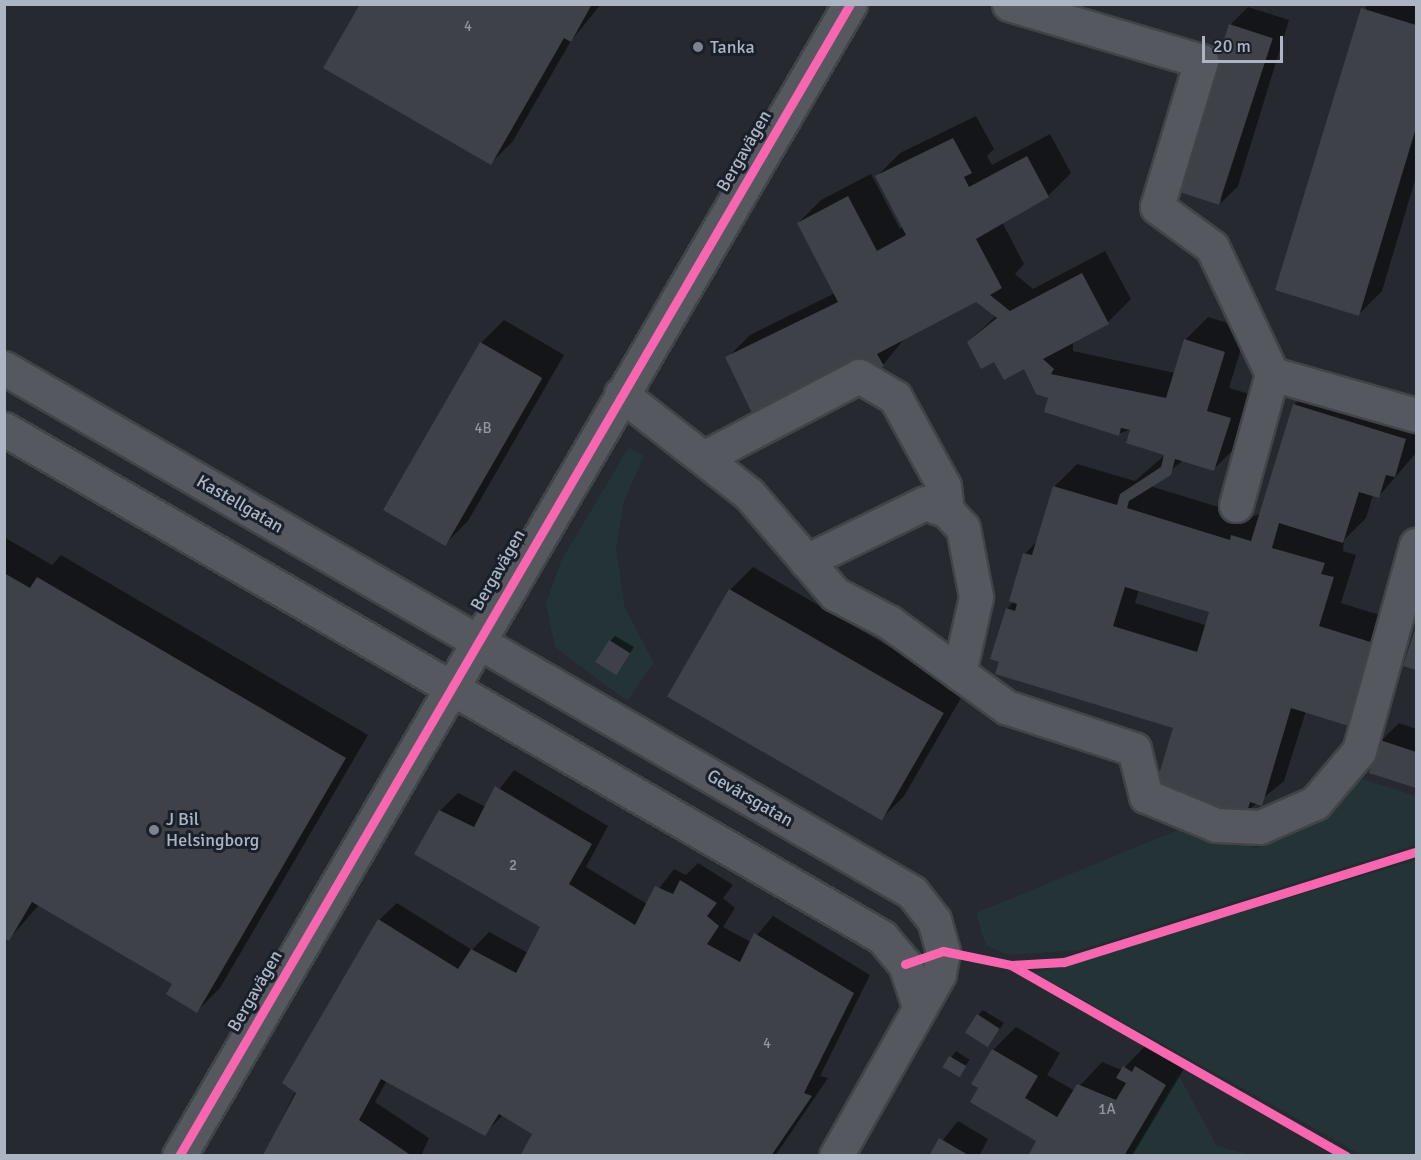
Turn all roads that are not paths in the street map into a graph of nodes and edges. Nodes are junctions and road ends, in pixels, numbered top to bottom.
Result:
1 (850, 4) edge
2 (1009, 4) edge
3 (4, 368) edge
4 (1272, 374) junction
5 (621, 394) junction
6 (1416, 415) edge
7 (4, 429) edge
8 (705, 457) junction
9 (1236, 505) dead end
10 (947, 511) junction
11 (1416, 545) edge
12 (806, 561) junction
13 (476, 640) junction
14 (959, 673) junction
15 (449, 685) junction
16 (919, 1006) junction
17 (179, 1155) edge
18 (836, 1155) edge

1 - 5 street, Bergavägen
2 - 4 street
3 - 13 street, Kastellgatan
4 - 6 street
4 - 9 street
5 - 8 street
5 - 13 street, Bergavägen
7 - 15 street
8 - 10 street
8 - 12 street
10 - 12 street
10 - 14 street
11 - 14 street
12 - 14 street
13 - 15 street, Bergavägen
13 - 16 street, Gevärsgatan
15 - 16 street
15 - 17 street, Bergavägen
16 - 18 street, Gevärsgatan

